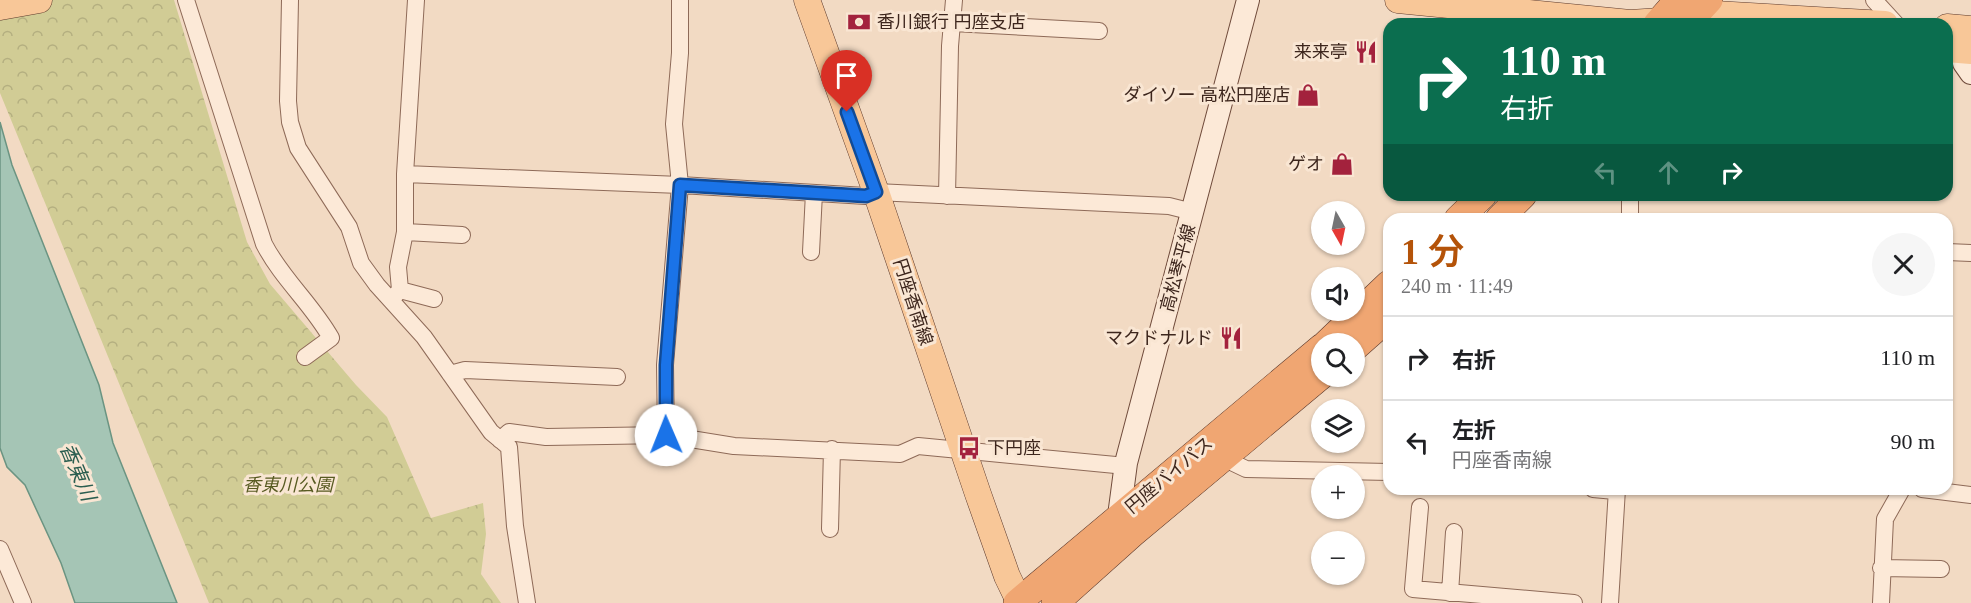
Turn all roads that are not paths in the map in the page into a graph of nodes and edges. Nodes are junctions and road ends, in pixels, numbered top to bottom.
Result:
1 (39, 0) edge
2 (186, 0) edge
3 (290, 0) edge
4 (416, 0) edge
5 (680, 0) edge
6 (807, 0) edge
7 (954, 0) edge
8 (1248, 0) edge
9 (1398, 0) edge
10 (1874, 0) edge
11 (0, 7) edge
12 (1679, 15) edge
13 (1580, 18) edge
14 (1661, 18) edge
15 (1748, 18) edge
16 (1890, 18) edge
17 (953, 23) junction
18 (1100, 31) dead end
19 (1959, 39) edge
20 (1971, 73) edge
21 (405, 174) junction
22 (680, 185) junction
23 (876, 192) junction
24 (814, 193) junction
25 (947, 196) junction
26 (1477, 201) edge
27 (1516, 201) edge
28 (1193, 212) junction
29 (1464, 213) edge
30 (1505, 213) edge
31 (405, 232) junction
32 (462, 235) dead end
33 (811, 252) dead end
34 (1953, 252) edge
35 (1971, 253) edge
36 (1383, 290) edge
37 (396, 295) junction
38 (434, 299) dead end
39 (1383, 322) edge
40 (1338, 333) edge
41 (1365, 338) edge
42 (305, 357) dead end
43 (1311, 357) edge
44 (450, 374) junction
45 (617, 377) dead end
46 (1311, 384) edge
47 (666, 435) junction
48 (500, 440) junction
49 (832, 449) junction
50 (963, 451) junction
51 (1223, 458) junction
52 (1126, 466) junction
53 (1383, 472) edge
54 (1953, 493) edge
55 (1616, 495) edge
56 (1899, 495) edge
57 (1971, 495) edge
58 (1420, 507) dead end
59 (1125, 525) junction
60 (830, 529) dead end
61 (1454, 532) dead end
62 (0, 549) edge
63 (1881, 568) junction
64 (1941, 569) dead end
65 (1450, 593) junction
66 (1018, 602) edge
67 (23, 603) edge
68 (527, 603) edge
69 (1055, 603) edge
70 (1574, 603) edge
71 (1610, 603) edge
72 (1881, 603) edge

1 - 11 main road
2 - 42 street
3 - 37 street
4 - 21 street
5 - 22 street
6 - 23 main road, 円座香南線
7 - 17 street
8 - 28 main road, 高松琴平線
9 - 13 main road
10 - 16 street
12 - 14 main road
12 - 15 main road
17 - 18 street
17 - 25 street
19 - 20 main road
21 - 22 street
21 - 31 street
22 - 24 street
22 - 47 street
23 - 24 street
23 - 25 street
23 - 50 main road, 円座香南線
24 - 33 street
25 - 28 street
26 - 29 highway
27 - 30 highway
28 - 52 main road, 高松琴平線
31 - 32 street
31 - 37 street
34 - 35 street
36 - 40 highway
37 - 38 street
37 - 44 street
39 - 41 highway
43 - 59 highway, 円座バイパス
44 - 45 street
44 - 48 street
46 - 51 highway, 円座バイパス
47 - 48 street
47 - 49 street
48 - 68 street
49 - 50 street
49 - 60 street
50 - 52 street
50 - 66 main road, 円座香南線
51 - 53 street
51 - 59 highway, 円座バイパス
52 - 59 main road, 高松琴平線
54 - 57 street
55 - 71 street
56 - 63 street
58 - 65 street
59 - 66 highway, 円座バイパス
59 - 69 highway, 円座バイパス
61 - 65 street
62 - 67 street
63 - 64 street
63 - 72 street
65 - 70 street

